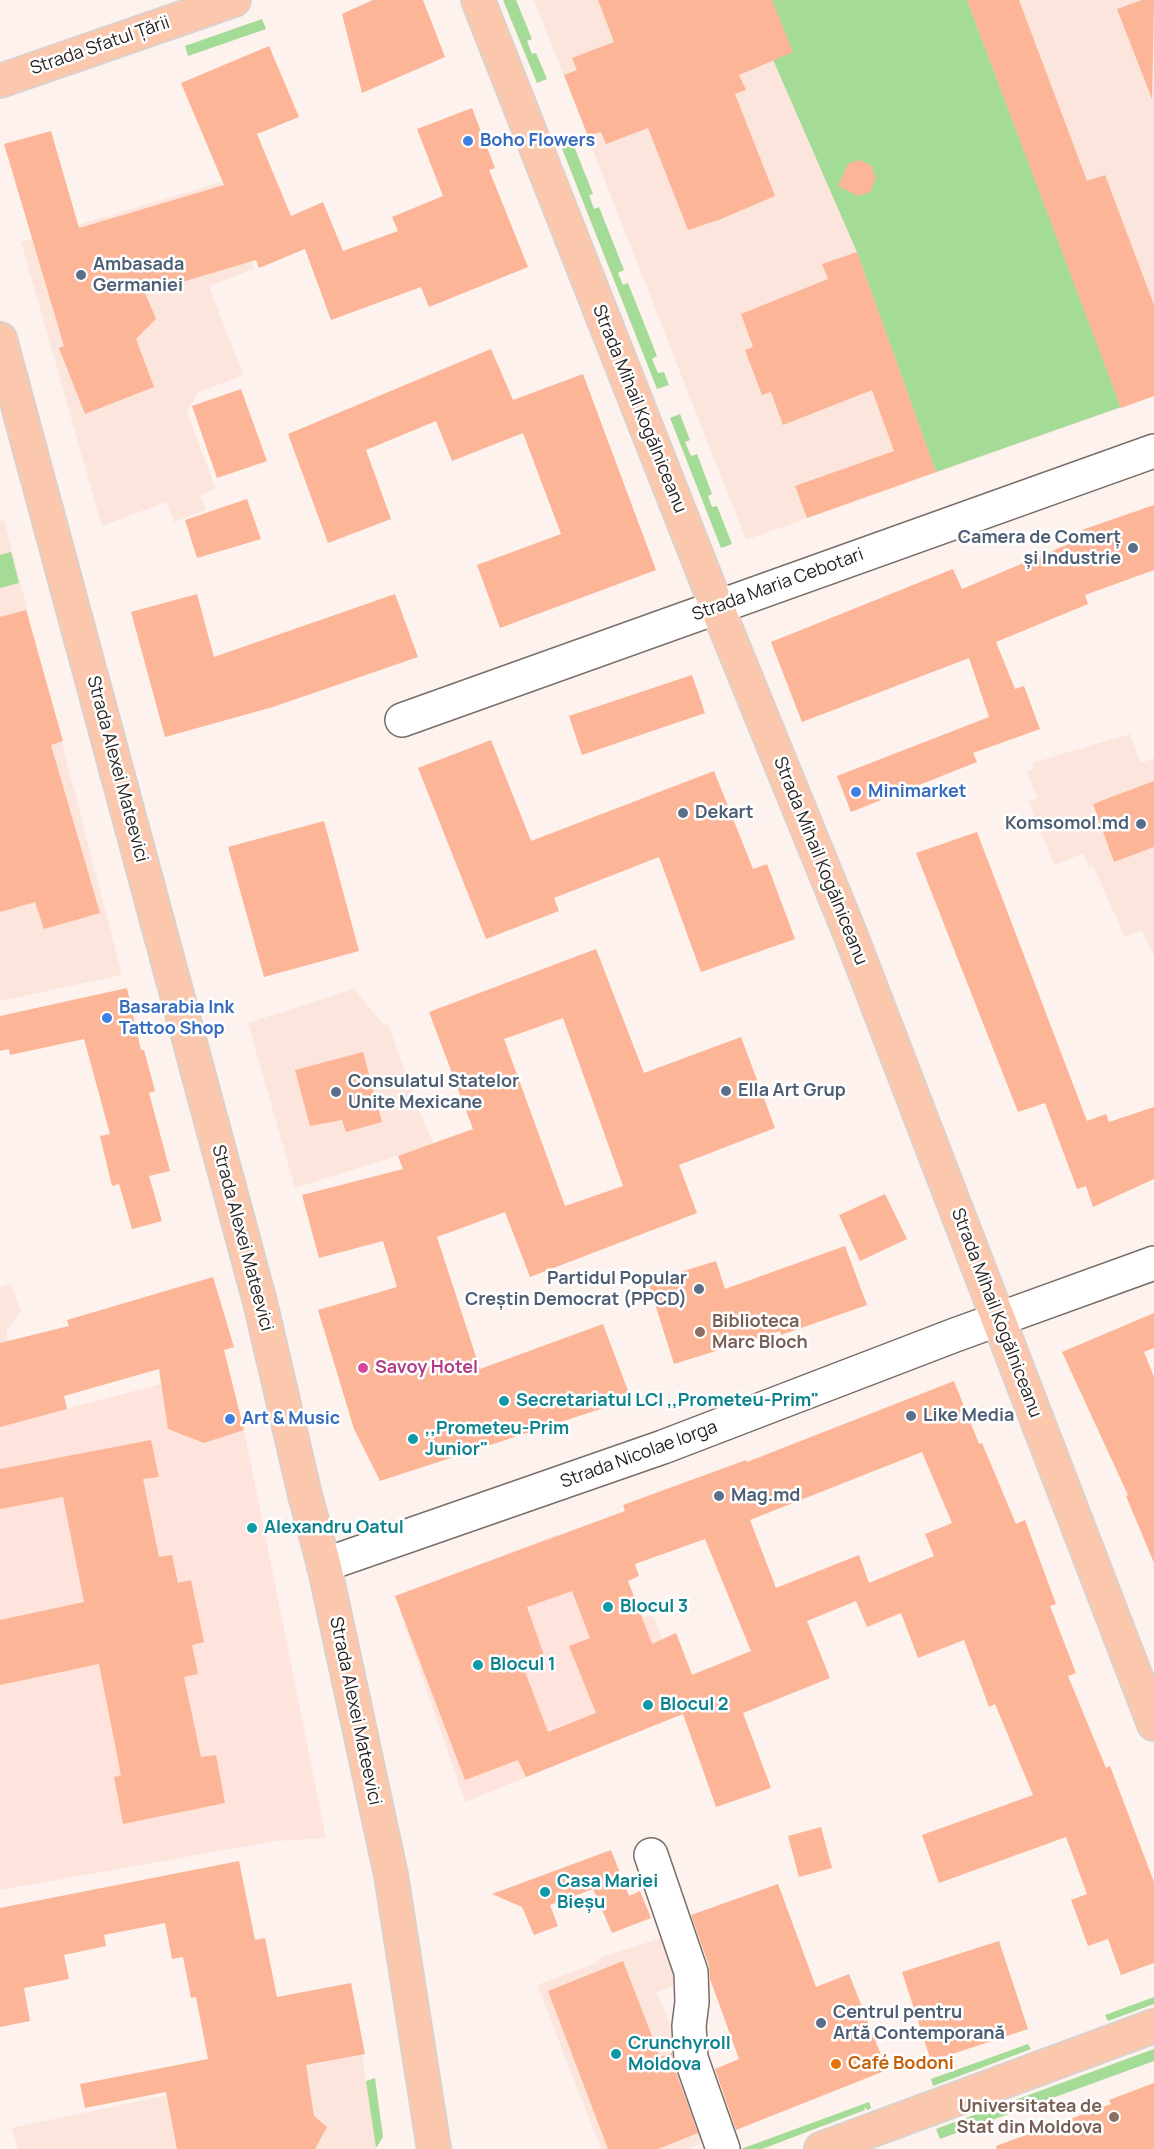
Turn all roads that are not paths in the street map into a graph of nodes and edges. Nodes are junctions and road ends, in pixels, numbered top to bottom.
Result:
1 (234, 0) edge
2 (478, 0) edge
3 (0, 81) edge
4 (0, 339) edge
5 (1154, 451) edge
6 (717, 607) junction
7 (402, 720) dead end
8 (1154, 1263) edge
9 (998, 1319) junction
10 (324, 1565) junction
11 (1154, 1724) edge
12 (651, 1855) dead end
13 (1154, 2026) edge
14 (434, 2149) edge
15 (723, 2149) edge
16 (821, 2149) edge

1 - 3 main road, Strada Sfatul Țării
2 - 6 main road, Strada Mihail Kogălniceanu
4 - 10 main road, Strada Alexei Mateevici
5 - 6 street, Strada Maria Cebotari
6 - 7 street, Strada Maria Cebotari
6 - 9 main road, Strada Mihail Kogălniceanu
8 - 9 street, Strada Nicolae Iorga
9 - 10 street, Strada Nicolae Iorga
9 - 11 main road, Strada Mihail Kogălniceanu
10 - 14 main road, Strada Alexei Mateevici
12 - 15 street
13 - 16 main road

